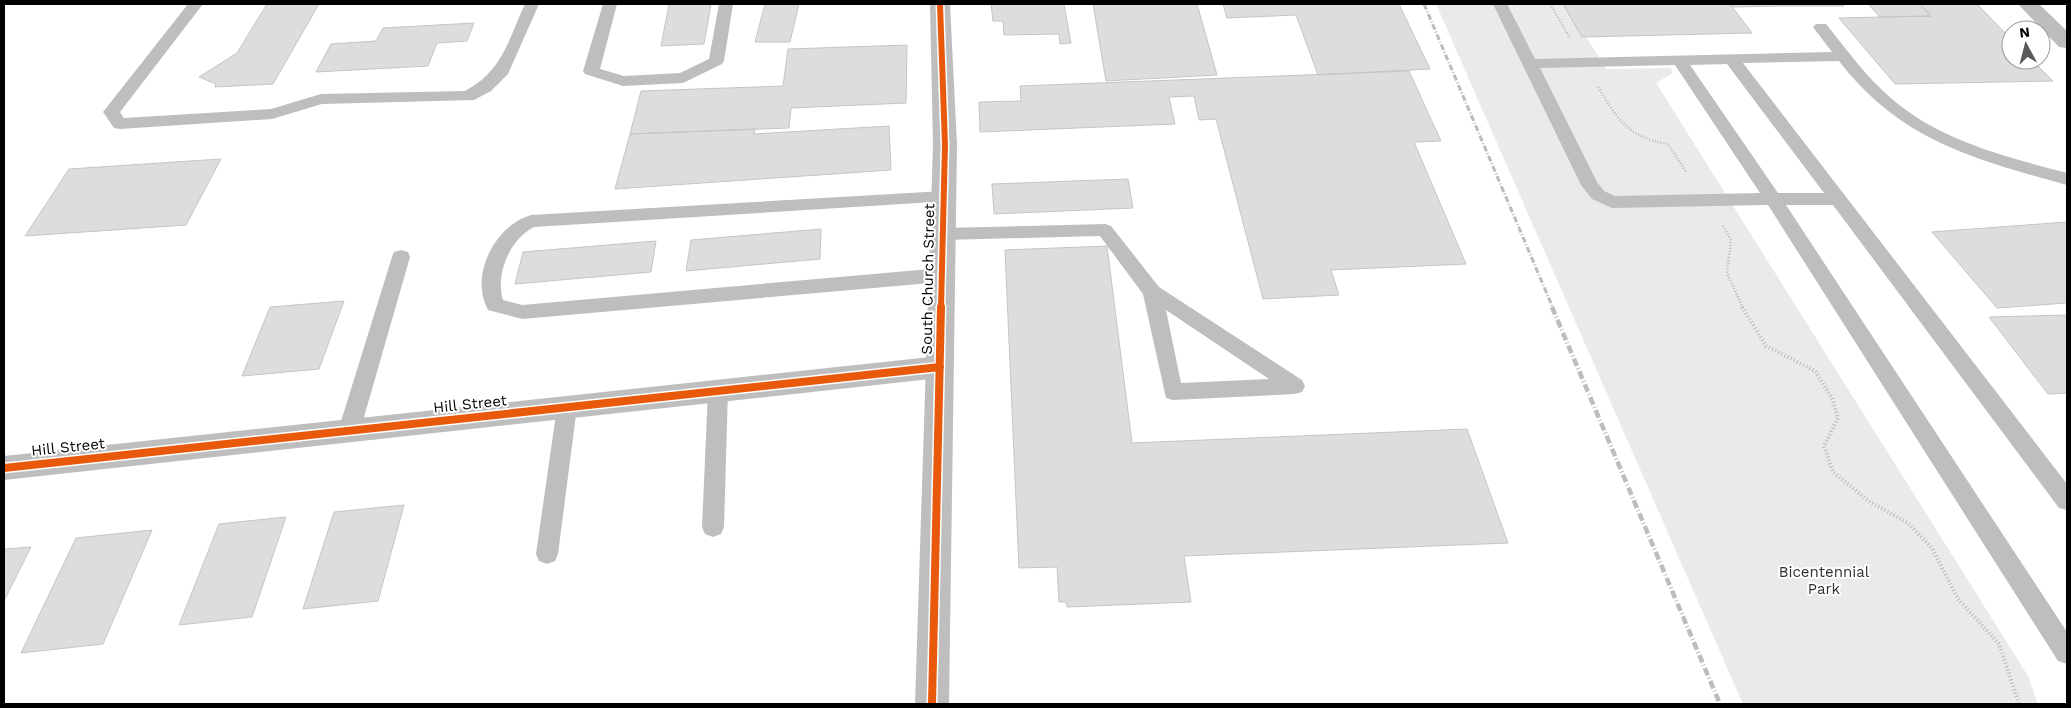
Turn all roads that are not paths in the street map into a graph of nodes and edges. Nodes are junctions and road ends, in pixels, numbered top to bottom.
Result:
1 (196, 4) edge
2 (532, 4) edge
3 (610, 4) edge
4 (726, 4) edge
5 (940, 4) edge
6 (1500, 4) edge
7 (2028, 4) edge
8 (1821, 27) dead end
9 (2067, 42) edge
10 (1844, 56) junction
11 (1732, 59) junction
12 (1679, 60) junction
13 (1529, 64) junction
14 (2067, 179) edge
15 (944, 197) junction
16 (1840, 199) junction
17 (1774, 200) junction
18 (944, 234) junction
19 (401, 257) dead end
20 (942, 275) junction
21 (1152, 292) junction
22 (940, 367) junction
23 (718, 391) junction
24 (567, 407) junction
25 (349, 431) junction
26 (4, 468) edge
27 (2067, 501) edge
28 (714, 527) dead end
29 (547, 554) dead end
30 (2067, 653) edge
31 (932, 704) edge

1 - 2 lane
3 - 4 lane
5 - 15 street, South Church Street
6 - 13 lane
7 - 9 main road
8 - 10 lane
10 - 11 lane
10 - 14 lane
11 - 12 lane
11 - 16 lane
12 - 13 lane
12 - 17 lane
13 - 17 lane
15 - 18 street, South Church Street
15 - 20 lane
16 - 17 lane
16 - 27 lane
17 - 30 lane
18 - 20 street, South Church Street
18 - 21 lane
19 - 25 lane
20 - 22 street, South Church Street
21 - 21 lane
22 - 23 street, Hill Street
22 - 31 street, South Church Street
23 - 24 street, Hill Street
23 - 28 lane
24 - 25 street, Hill Street
24 - 29 lane
25 - 26 street, Hill Street

